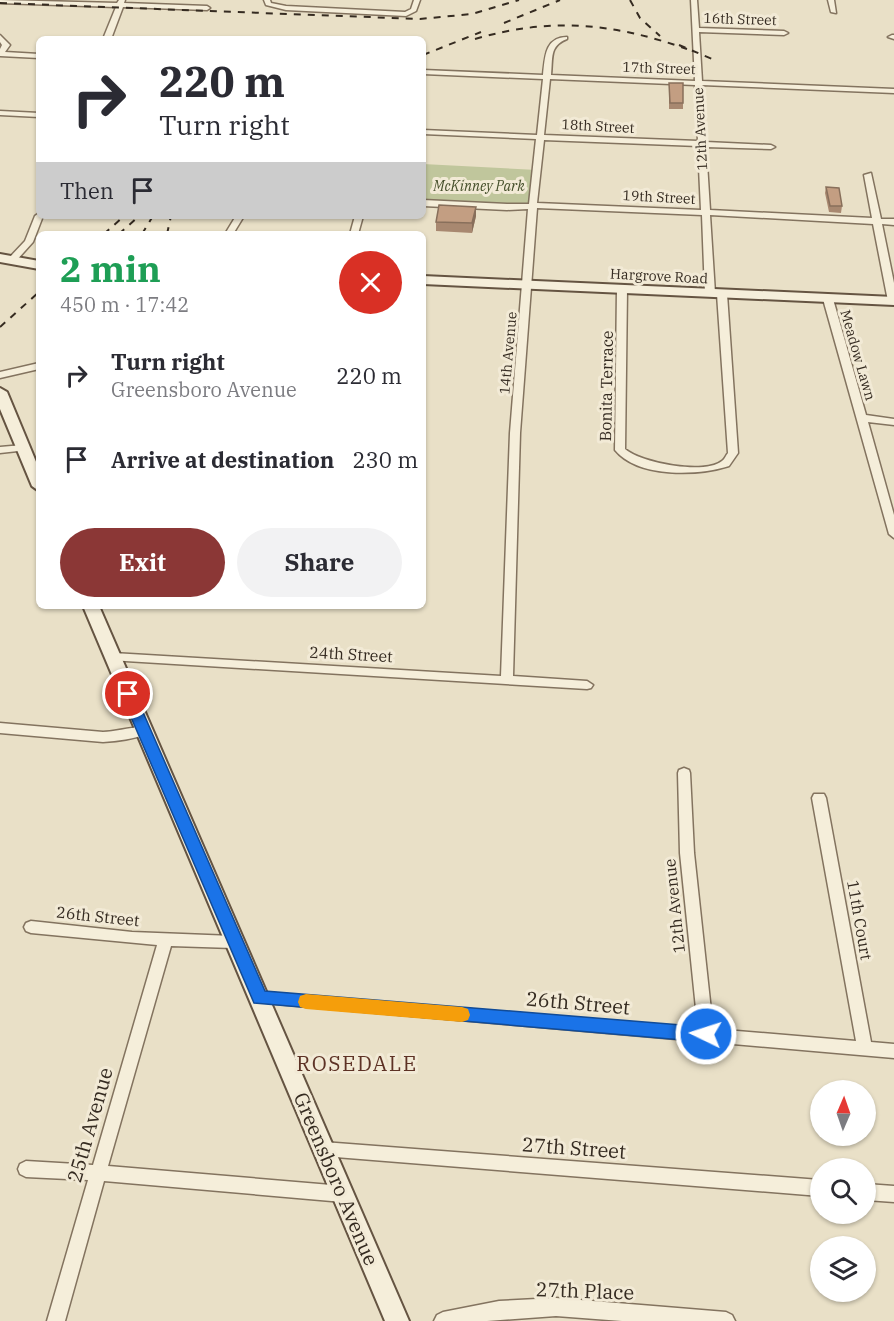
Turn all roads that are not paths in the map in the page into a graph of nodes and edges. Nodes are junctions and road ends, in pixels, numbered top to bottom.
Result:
1 (267, 0) edge
2 (417, 0) edge
3 (694, 0) edge
4 (831, 0) edge
5 (0, 1) edge
6 (121, 3) edge
7 (207, 8) dead end
8 (834, 12) dead end
9 (695, 30) junction
10 (784, 33) dead end
11 (108, 36) edge
12 (0, 38) edge
13 (565, 38) dead end
14 (0, 54) edge
15 (36, 56) edge
16 (426, 72) edge
17 (548, 77) junction
18 (698, 83) junction
19 (894, 91) edge
20 (0, 113) edge
21 (36, 115) edge
22 (426, 132) edge
23 (540, 137) junction
24 (701, 144) junction
25 (771, 147) dead end
26 (868, 175) dead end
27 (426, 203) edge
28 (533, 207) junction
29 (705, 213) junction
30 (38, 219) edge
31 (878, 221) junction
32 (894, 222) edge
33 (11, 259) edge
34 (36, 264) edge
35 (0, 266) edge
36 (426, 280) edge
37 (527, 285) junction
38 (622, 289) junction
39 (716, 294) junction
40 (828, 299) junction
41 (894, 301) edge
42 (36, 367) edge
43 (0, 375) edge
44 (0, 392) edge
45 (862, 418) junction
46 (894, 422) edge
47 (23, 448) junction
48 (0, 450) edge
49 (36, 479) edge
50 (894, 534) edge
51 (92, 609) edge
52 (113, 657) junction
53 (507, 679) junction
54 (587, 685) dead end
55 (0, 728) edge
56 (143, 731) junction
57 (684, 773) dead end
58 (819, 798) dead end
59 (31, 927) dead end
60 (165, 941) junction
61 (233, 942) junction
62 (260, 998) junction
63 (706, 1034) junction
64 (866, 1049) junction
65 (894, 1051) edge
66 (323, 1149) junction
67 (26, 1169) dead end
68 (98, 1173) junction
69 (810, 1187) edge
70 (876, 1193) edge
71 (343, 1194) junction
72 (894, 1194) edge
73 (56, 1321) edge
74 (397, 1321) edge
75 (443, 1321) edge
76 (726, 1321) edge

1 - 2 street
3 - 9 street, 12th Avenue
4 - 8 street
5 - 6 street
6 - 7 street
6 - 11 street
9 - 10 street, 16th Street
9 - 18 street, 12th Avenue
12 - 14 street
13 - 17 street, 14th Avenue
14 - 15 street
16 - 17 street, 17th Street
17 - 18 street, 17th Street
17 - 23 street, 14th Avenue
18 - 19 street, 17th Street
18 - 24 street, 12th Avenue
20 - 21 street
22 - 23 street, 18th Street
23 - 24 street, 18th Street
23 - 28 street, 14th Avenue
24 - 25 street, 18th Street
24 - 29 street, 12th Avenue
26 - 31 street
27 - 28 street, 19th Street
28 - 29 street, 19th Street
28 - 37 street, 14th Avenue
29 - 31 street, 19th Street
29 - 39 street, 12th Avenue
30 - 33 street
31 - 32 street, 19th Street
31 - 41 street
33 - 34 main road
33 - 35 main road
36 - 37 main road, Hargrove Road
37 - 38 main road, Hargrove Road
37 - 53 street, 14th Avenue
38 - 39 main road, Hargrove Road
38 - 39 street, Bonita Terrace
39 - 40 main road, Hargrove Road
40 - 41 main road, Hargrove Road
40 - 45 street, Meadow Lawn
42 - 43 street
44 - 47 main road
45 - 46 street, Meadow Lawn
45 - 50 street, Meadow Lawn
47 - 48 street
47 - 49 main road
51 - 52 main road, Greensboro Avenue
52 - 53 street, 24th Street
52 - 56 main road, Greensboro Avenue
53 - 54 street, 24th Street
55 - 56 street
56 - 61 main road, Greensboro Avenue
57 - 63 street, 12th Avenue
58 - 64 street, 11th Court
59 - 60 street, 26th Street
60 - 61 street, 26th Street
60 - 68 street, 25th Avenue
61 - 62 main road, Greensboro Avenue
62 - 63 street, 26th Street
62 - 66 main road, Greensboro Avenue
63 - 64 street, 26th Street
64 - 65 street, 26th Street
66 - 69 street, 27th Street
66 - 71 main road, Greensboro Avenue
67 - 68 street
68 - 71 street
68 - 73 street, 25th Avenue
70 - 72 street
71 - 74 main road, Greensboro Avenue
75 - 76 street, 27th Place

